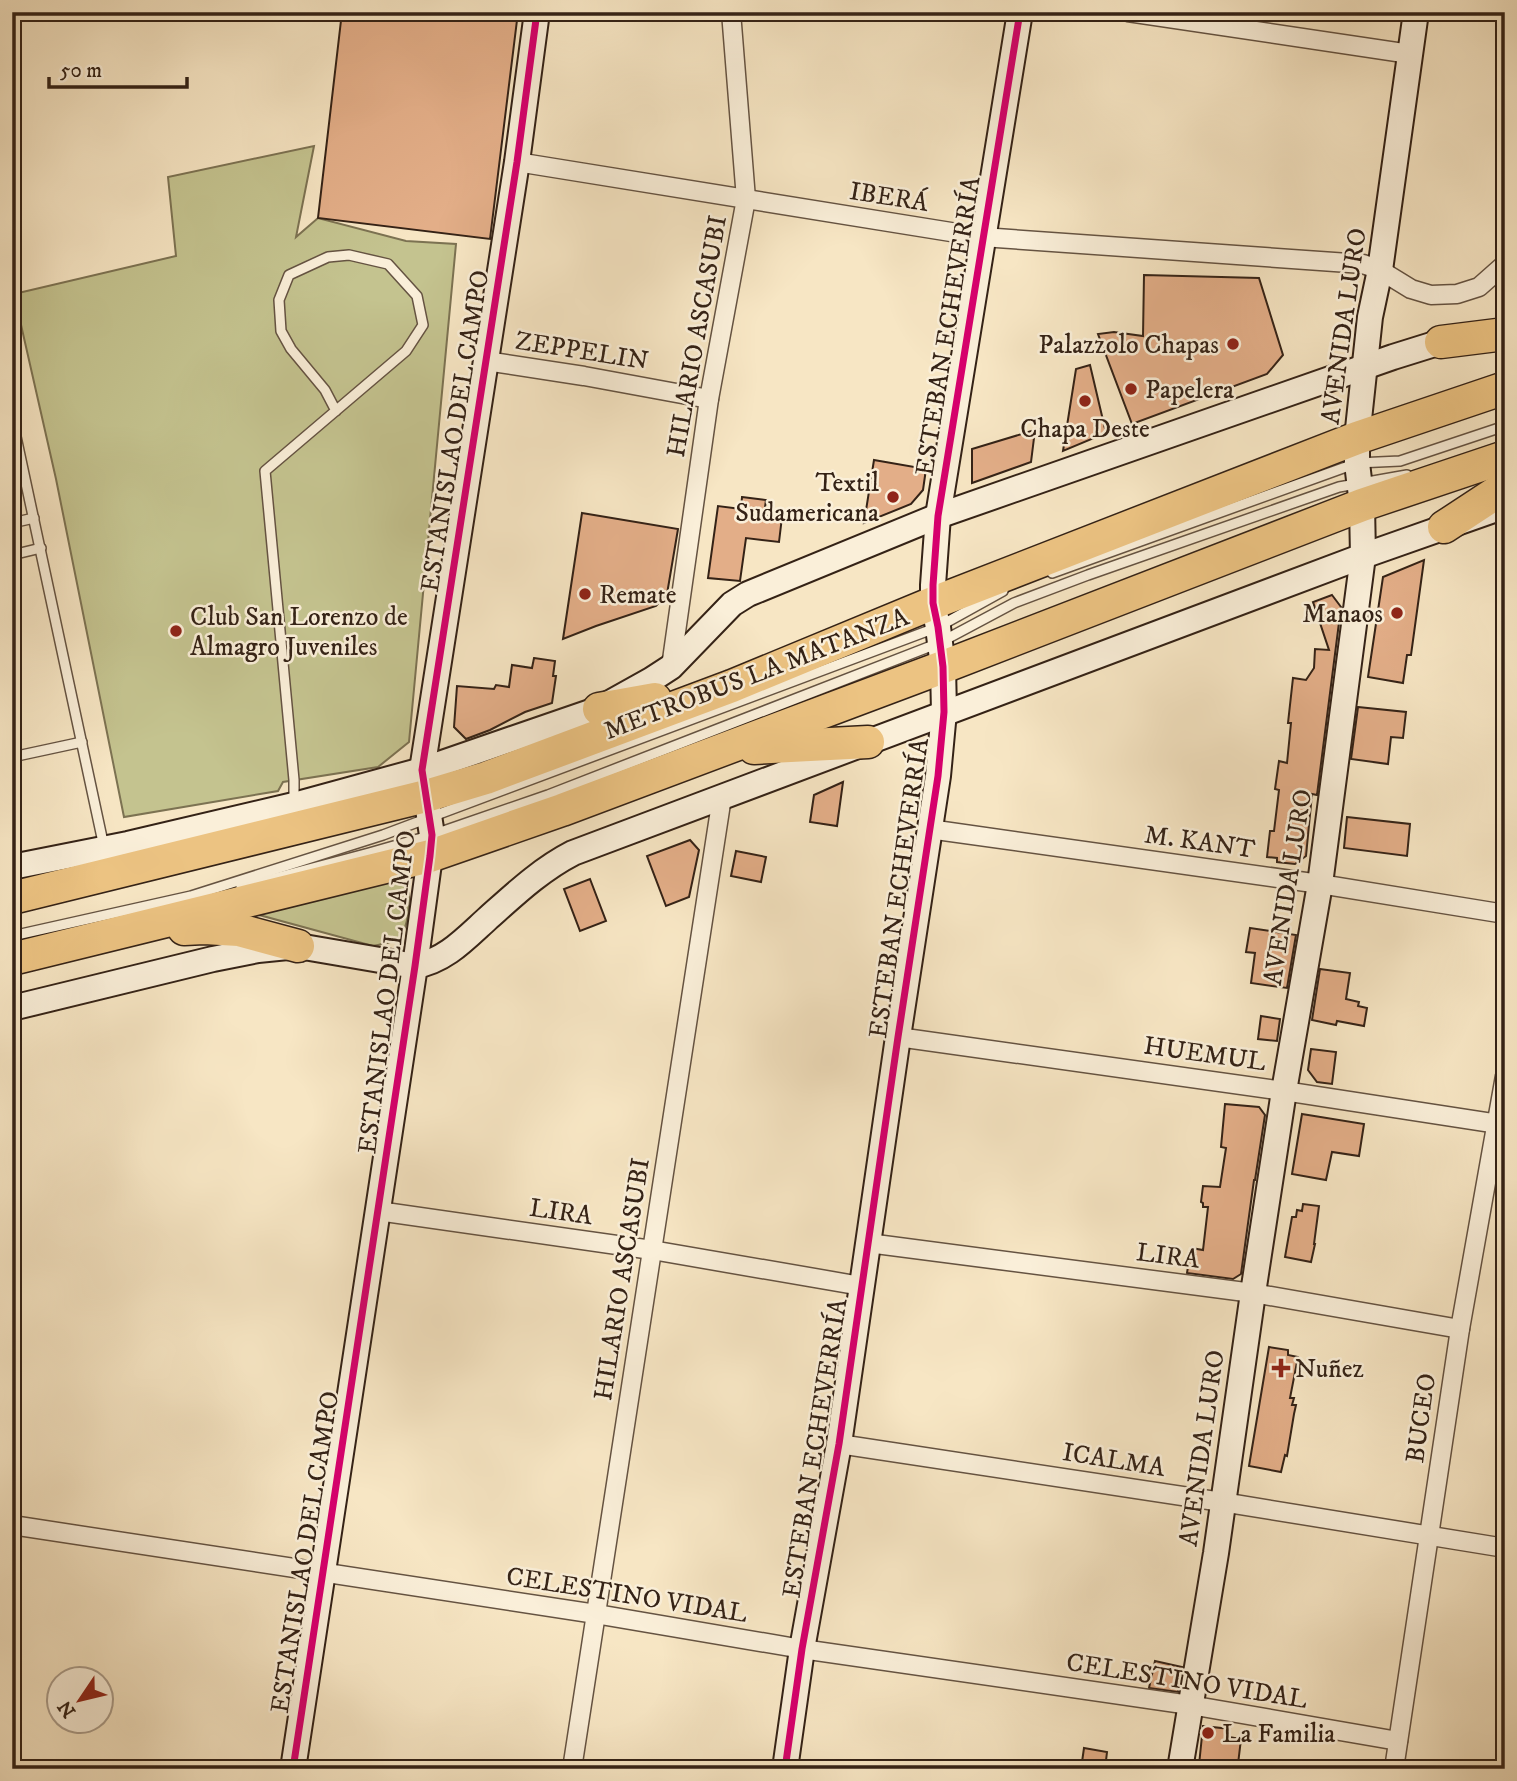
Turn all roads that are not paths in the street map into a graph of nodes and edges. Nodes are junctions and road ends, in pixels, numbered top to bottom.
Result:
1 (537, 12) edge
2 (731, 12) edge
3 (1020, 12) edge
4 (1128, 12) edge
5 (1416, 12) edge
6 (1410, 54) junction
7 (517, 162) junction
8 (746, 199) junction
9 (982, 237) junction
10 (1505, 264) edge
11 (1380, 270) junction
12 (1505, 323) edge
13 (1505, 334) edge
14 (1441, 342) junction
15 (486, 361) junction
16 (1365, 366) junction
17 (1505, 388) edge
18 (709, 399) junction
19 (336, 411) junction
20 (12, 418) edge
21 (1505, 426) edge
22 (13, 429) edge
23 (1505, 457) edge
24 (1418, 471) dead end
25 (1359, 472) junction
26 (1505, 486) edge
27 (1505, 506) edge
28 (938, 516) junction
29 (34, 518) junction
30 (12, 523) edge
31 (1444, 527) junction
32 (41, 548) junction
33 (12, 555) edge
34 (1363, 555) junction
35 (1043, 577) dead end
36 (1017, 586) dead end
37 (938, 635) junction
38 (671, 667) junction
39 (732, 686) junction
40 (599, 709) junction
41 (944, 712) junction
42 (12, 734) edge
43 (82, 742) junction
44 (868, 742) junction
45 (722, 750) junction
46 (15, 756) edge
47 (722, 797) junction
48 (294, 805) junction
49 (428, 815) junction
50 (929, 829) junction
51 (105, 848) junction
52 (12, 867) edge
53 (1320, 884) junction
54 (12, 898) edge
55 (1505, 914) edge
56 (12, 936) edge
57 (89, 941) junction
58 (12, 946) edge
59 (298, 946) junction
60 (12, 959) edge
61 (415, 966) junction
62 (12, 1008) edge
63 (898, 1037) junction
64 (1505, 1076) edge
65 (1284, 1091) junction
66 (1501, 1125) edge
67 (378, 1211) junction
68 (868, 1243) junction
69 (652, 1250) junction
70 (861, 1286) junction
71 (1253, 1293) junction
72 (1460, 1329) junction
73 (839, 1444) junction
74 (1222, 1502) junction
75 (12, 1525) edge
76 (1429, 1537) junction
77 (1505, 1548) edge
78 (321, 1572) junction
79 (596, 1615) junction
80 (802, 1649) junction
81 (1190, 1705) junction
82 (1398, 1741) junction
83 (292, 1769) edge
84 (572, 1769) edge
85 (785, 1769) edge
86 (1180, 1769) edge
87 (1394, 1769) edge

1 - 7 street, ESTANISLAO DEL CAMPO
2 - 8 street, HILARIO ASCASUBI
3 - 9 street, ESTEBAN ECHEVERRÍA
4 - 6 street
5 - 6 street, AVENIDA LURO
6 - 11 street, AVENIDA LURO
7 - 8 street, IBERÁ
7 - 15 street, ESTANISLAO DEL CAMPO
8 - 9 street, IBERÁ
8 - 18 street, HILARIO ASCASUBI
9 - 11 street, IBERÁ
9 - 28 street, ESTEBAN ECHEVERRÍA
10 - 11 street
11 - 16 street, AVENIDA LURO
12 - 14 street
13 - 14 highway
14 - 16 street
15 - 18 street, ZEPPELIN
15 - 49 street, ESTANISLAO DEL CAMPO
16 - 25 street, AVENIDA LURO
16 - 28 street
17 - 25 highway
18 - 38 street, HILARIO ASCASUBI
19 - 19 lane
19 - 48 lane
20 - 22 lane
21 - 25 lane
22 - 29 lane
23 - 25 highway
24 - 25 lane
25 - 34 street, AVENIDA LURO
25 - 35 lane
25 - 37 highway
25 - 37 highway
26 - 31 highway
27 - 31 street
28 - 37 street, ESTEBAN ECHEVERRÍA
28 - 38 street
29 - 30 lane
29 - 32 lane
31 - 34 street
32 - 33 lane
32 - 43 lane
34 - 41 street
34 - 53 street, AVENIDA LURO
36 - 37 lane, METROBUS LA MATANZA
37 - 39 highway
37 - 41 street, ESTEBAN ECHEVERRÍA
37 - 45 highway
37 - 49 lane, METROBUS LA MATANZA
37 - 49 lane, METROBUS LA MATANZA
38 - 40 street
39 - 40 highway
39 - 49 highway
40 - 49 street
41 - 44 street
41 - 50 street, ESTEBAN ECHEVERRÍA
42 - 46 lane
43 - 46 lane
43 - 51 lane
44 - 45 highway
44 - 47 street
45 - 49 highway
47 - 61 street
47 - 69 street, HILARIO ASCASUBI
48 - 49 street
48 - 51 street
49 - 54 highway
49 - 56 lane, METROBUS LA MATANZA
49 - 57 highway
49 - 58 lane, METROBUS LA MATANZA
49 - 61 street, ESTANISLAO DEL CAMPO
50 - 53 street, M. KANT
50 - 63 street, ESTEBAN ECHEVERRÍA
51 - 52 street
53 - 55 street, M. KANT
53 - 65 street, AVENIDA LURO
57 - 59 highway
57 - 60 highway
59 - 61 street
59 - 62 street
61 - 67 street, ESTANISLAO DEL CAMPO
63 - 65 street, HUEMUL
63 - 68 street, ESTEBAN ECHEVERRÍA
64 - 66 street, BUCEO
65 - 66 street, HUEMUL
65 - 71 street, AVENIDA LURO
66 - 72 street, BUCEO
67 - 69 street, LIRA
67 - 78 street, ESTANISLAO DEL CAMPO
68 - 70 street, ESTEBAN ECHEVERRÍA
68 - 71 street, LIRA
69 - 70 street, LIRA
69 - 79 street, HILARIO ASCASUBI
70 - 73 street, ESTEBAN ECHEVERRÍA
71 - 72 street, LIRA
71 - 74 street, AVENIDA LURO
72 - 76 street, BUCEO
73 - 74 street, ICALMA
73 - 80 street, ESTEBAN ECHEVERRÍA
74 - 76 street, ICALMA
74 - 81 street, AVENIDA LURO
75 - 78 street, CELESTINO VIDAL
76 - 77 street, ICALMA
76 - 82 street, BUCEO
78 - 79 street, CELESTINO VIDAL
78 - 83 street, ESTANISLAO DEL CAMPO
79 - 80 street, CELESTINO VIDAL
79 - 84 street, HILARIO ASCASUBI
80 - 81 street, CELESTINO VIDAL
80 - 85 street, ESTEBAN ECHEVERRÍA
81 - 82 street, CELESTINO VIDAL
81 - 86 street, AVENIDA LURO
82 - 87 street, BUCEO

